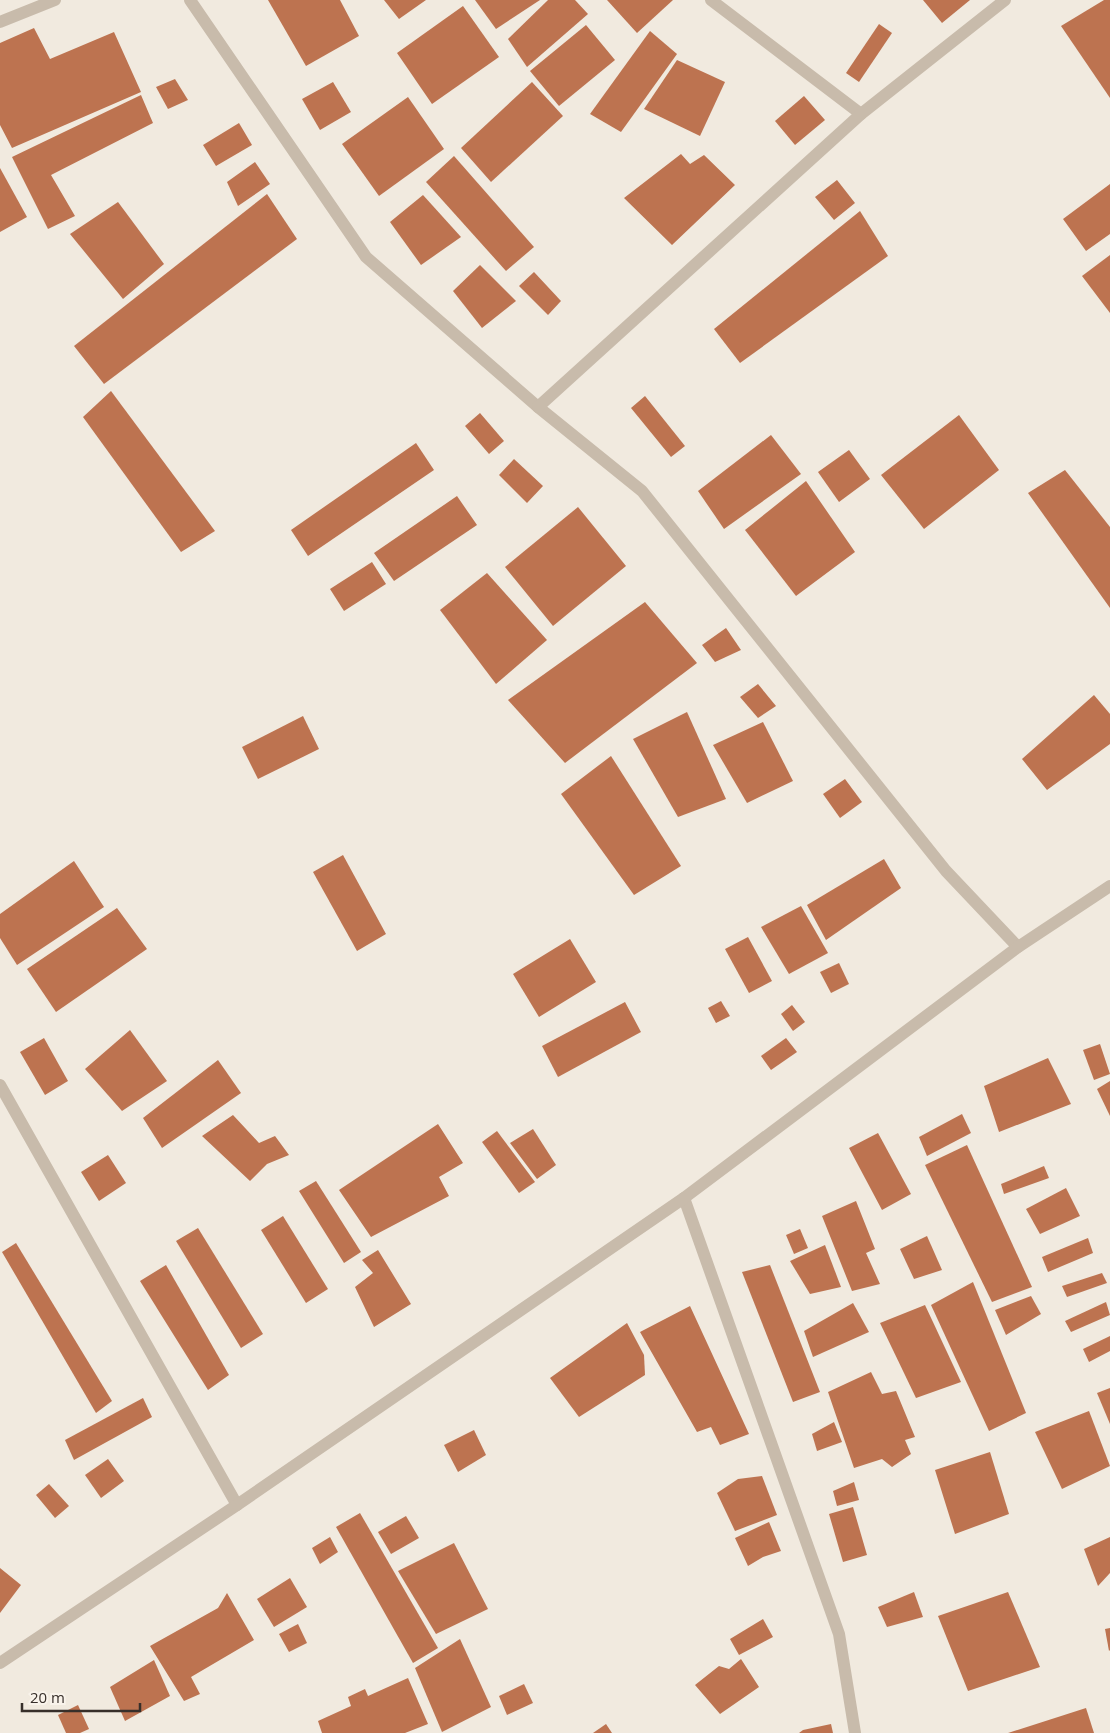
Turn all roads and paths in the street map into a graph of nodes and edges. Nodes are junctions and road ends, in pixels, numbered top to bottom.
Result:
1 (55, 0) edge
2 (190, 0) edge
3 (711, 0) edge
4 (1004, 0) edge
5 (0, 22) edge
6 (861, 114) junction
7 (538, 407) junction
8 (1110, 886) edge
9 (1018, 947) junction
10 (0, 1085) edge
11 (684, 1198) junction
12 (237, 1505) junction
13 (0, 1663) edge
14 (855, 1733) edge

1 - 5 street
2 - 7 street
3 - 6 street
4 - 6 street
6 - 7 street
7 - 9 street
8 - 9 street
9 - 11 street
10 - 12 street
11 - 12 street
11 - 14 street
12 - 13 street

